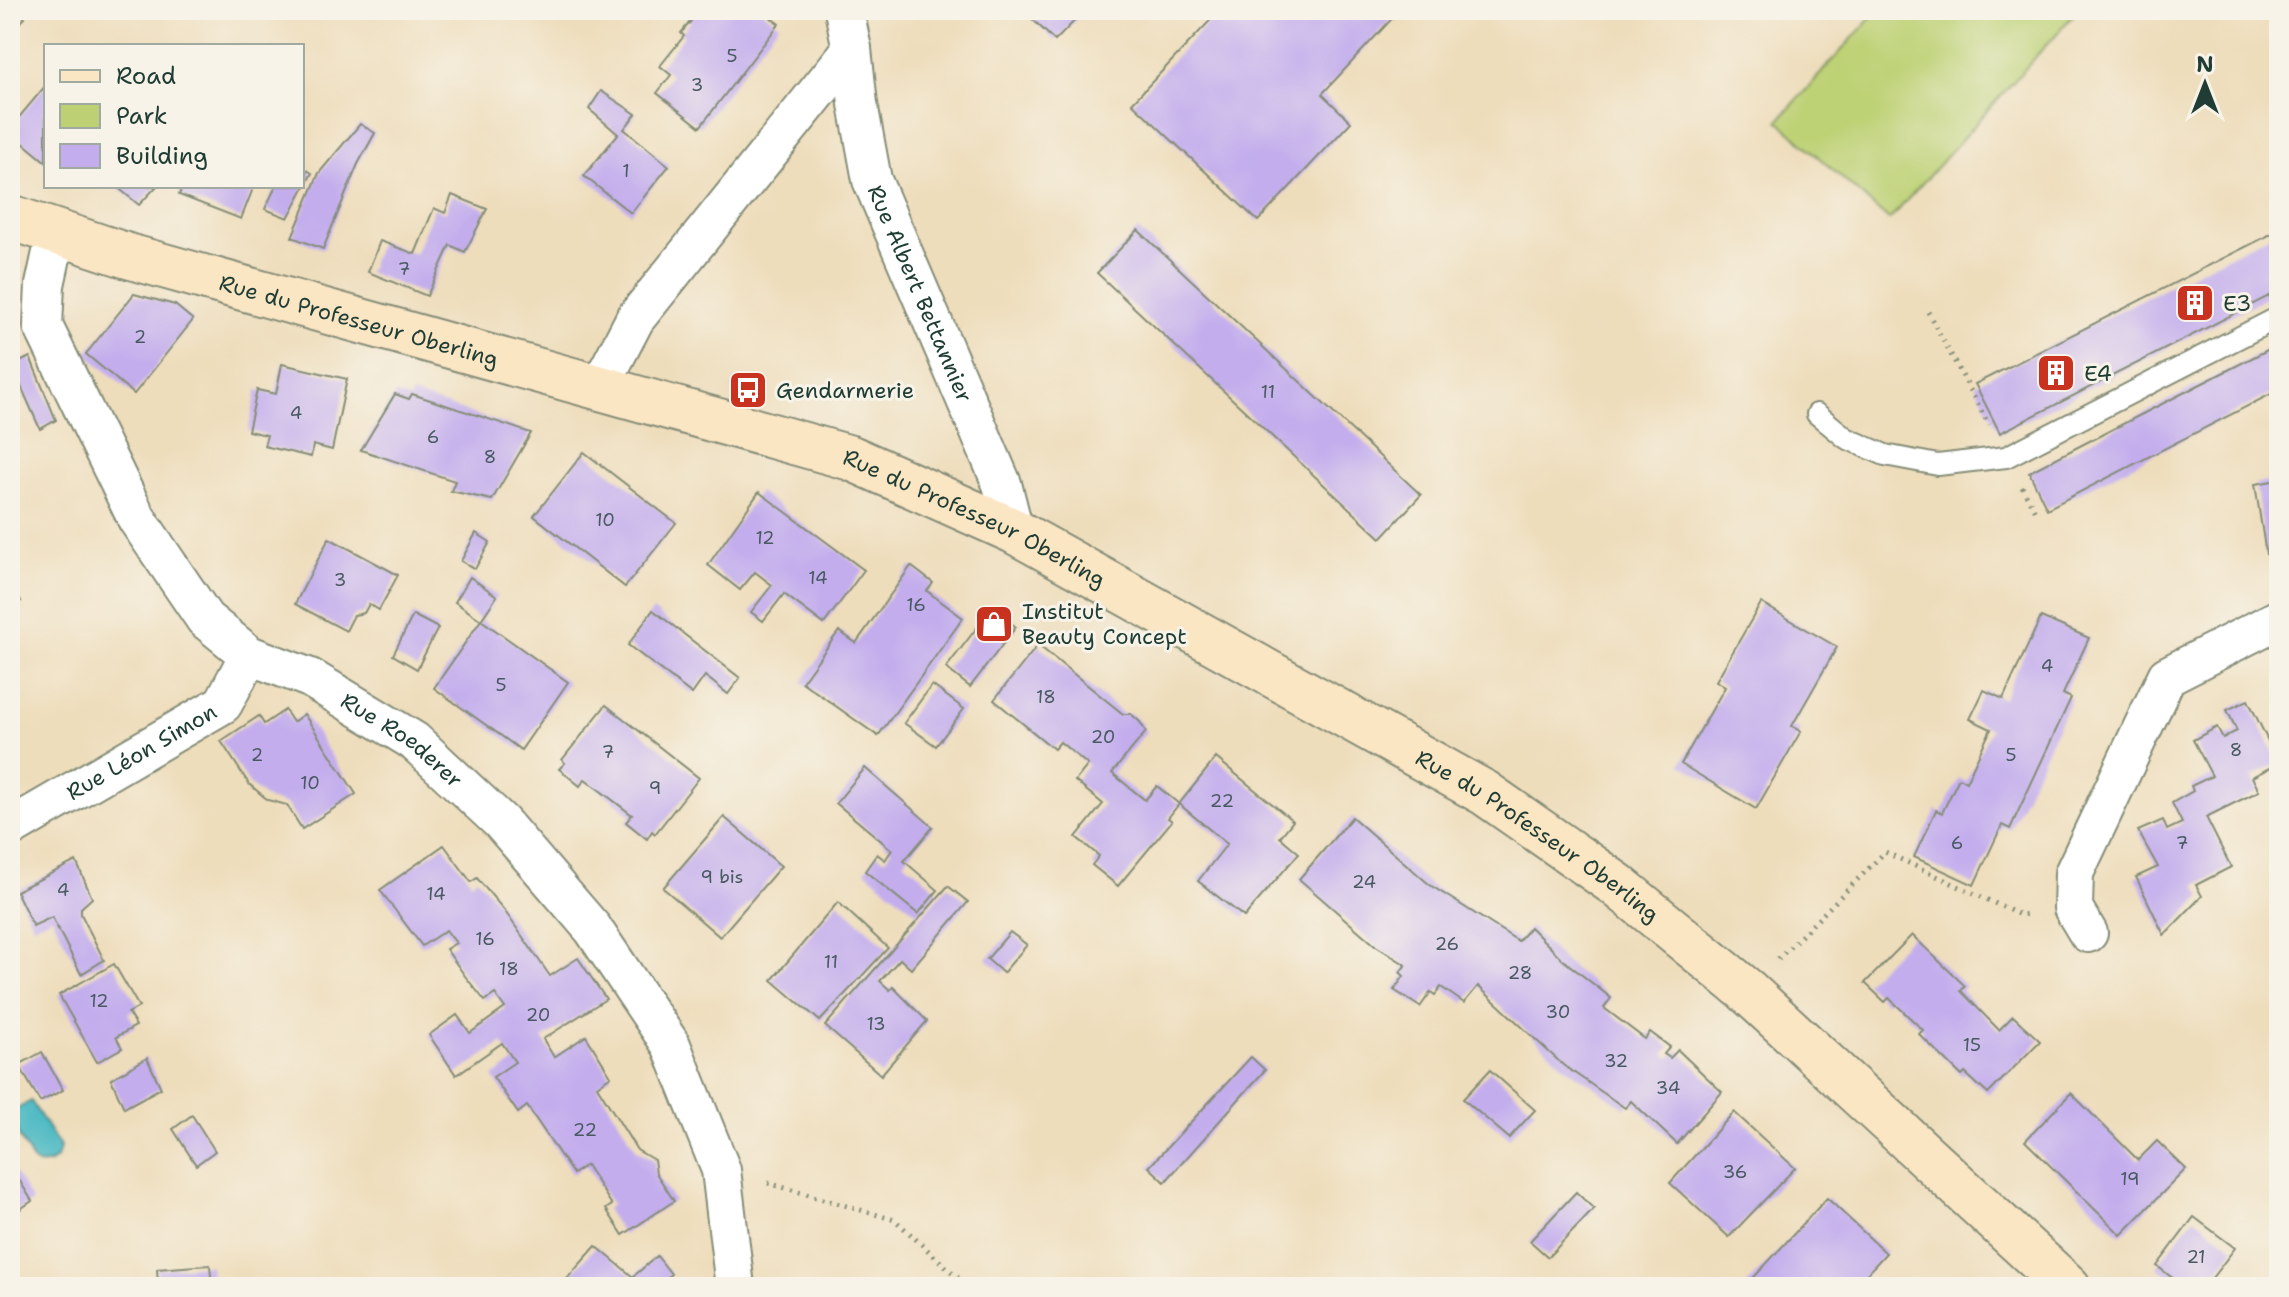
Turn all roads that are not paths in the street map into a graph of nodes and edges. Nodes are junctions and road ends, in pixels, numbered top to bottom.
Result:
1 (844, 10) edge
2 (852, 49) junction
3 (10, 217) edge
4 (56, 234) junction
5 (2279, 317) edge
6 (605, 390) junction
7 (1817, 414) dead end
8 (1014, 531) junction
9 (2279, 619) edge
10 (249, 655) junction
11 (10, 828) edge
12 (2081, 920) road end
13 (735, 1287) edge
14 (2068, 1287) edge

1 - 2 street, Rue Albert Bettannier
2 - 6 street
2 - 8 street, Rue Albert Bettannier
3 - 4 street, Rue du Professeur Oberling
4 - 6 street, Rue du Professeur Oberling
4 - 10 street, Rue Roederer
5 - 7 lane
6 - 8 street, Rue du Professeur Oberling
8 - 14 street, Rue du Professeur Oberling
9 - 12 street
10 - 11 street, Rue Léon Simon
10 - 13 street, Rue Roederer

